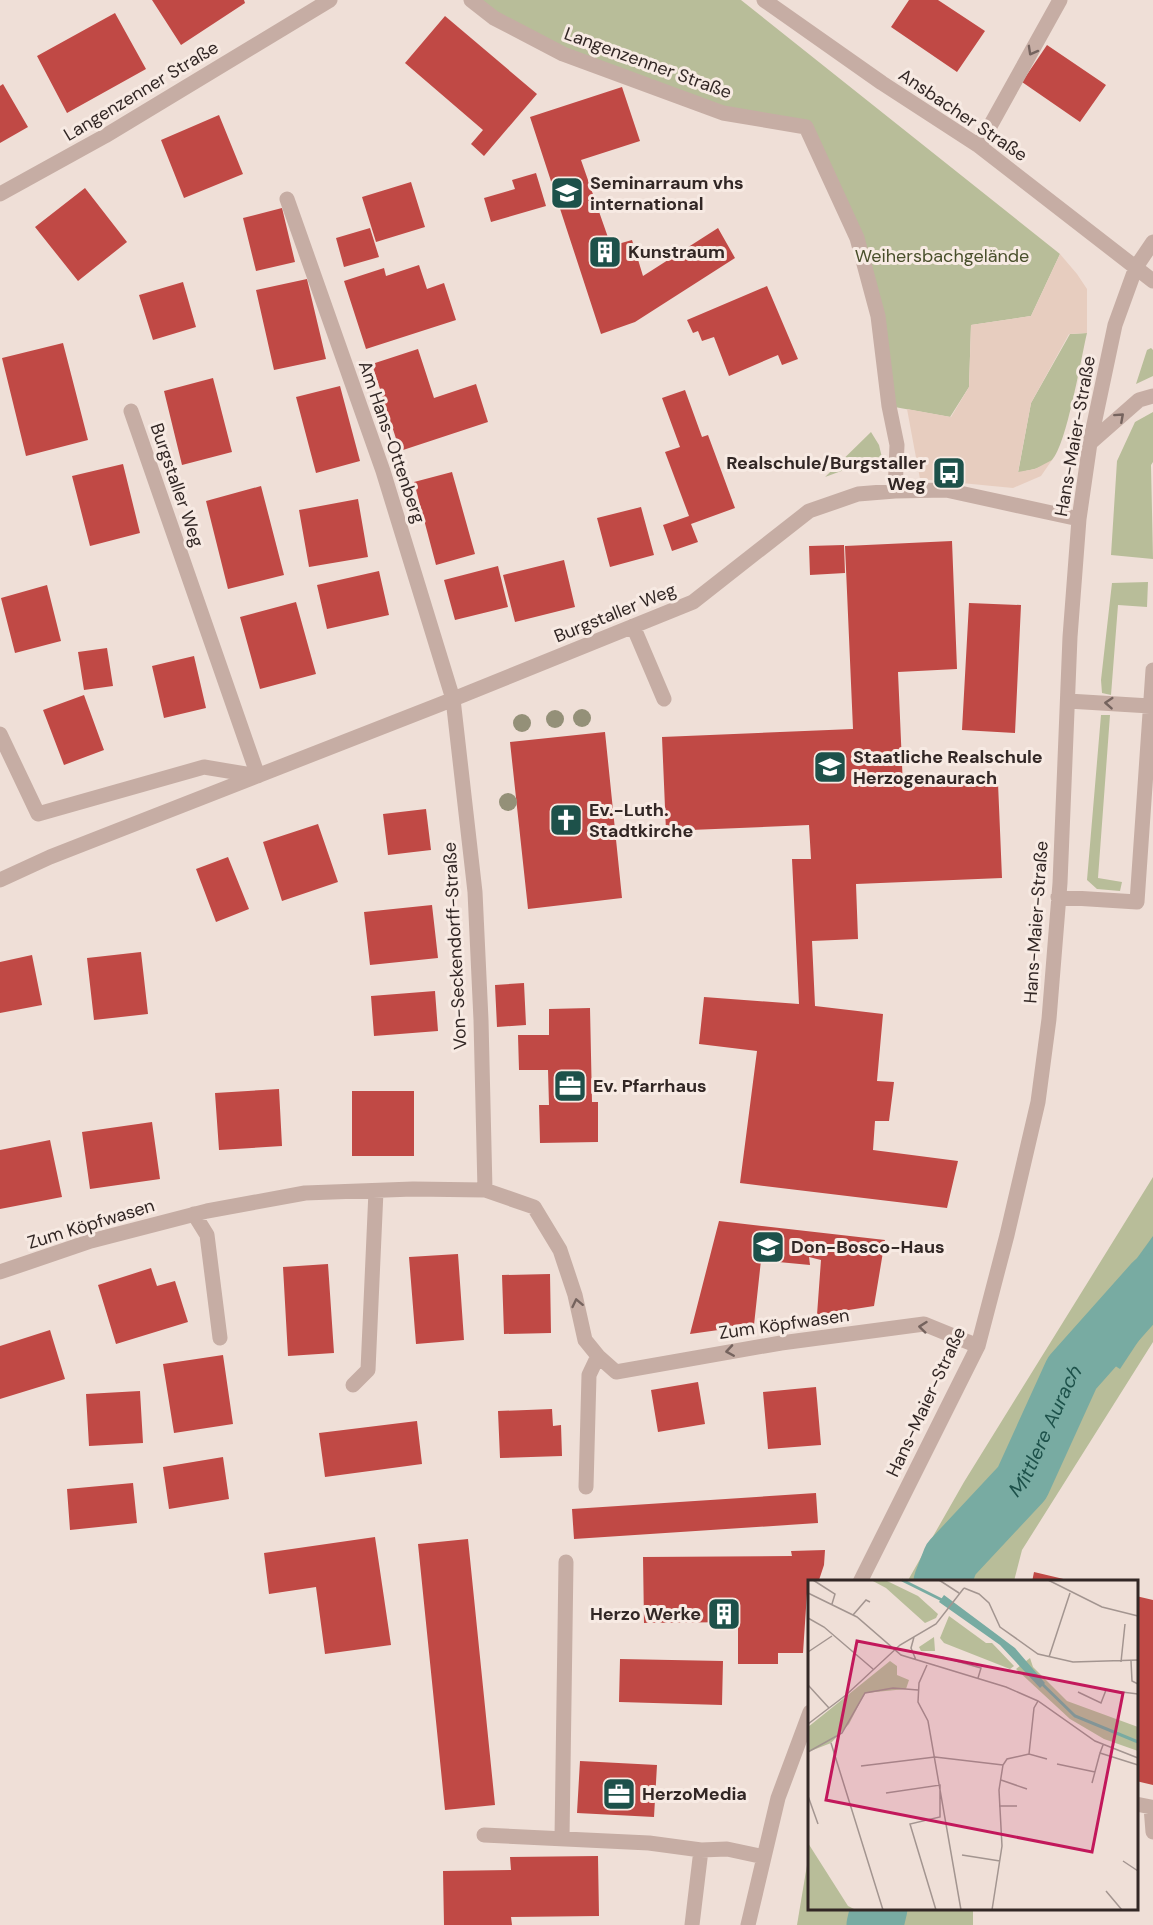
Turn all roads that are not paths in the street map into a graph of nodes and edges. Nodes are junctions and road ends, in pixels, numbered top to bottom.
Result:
1 (330, 0) edge
2 (471, 0) edge
3 (764, 0) edge
4 (1060, 0) edge
5 (979, 146) junction
6 (0, 194) edge
7 (287, 199) dead end
8 (1153, 242) edge
9 (1136, 267) junction
10 (1153, 281) edge
11 (1153, 396) edge
12 (131, 411) dead end
13 (1090, 443) junction
14 (895, 491) junction
15 (1079, 519) junction
16 (633, 626) junction
17 (1153, 670) edge
18 (453, 699) junction
19 (664, 699) dead end
20 (1068, 700) junction
21 (1150, 706) junction
22 (0, 734) edge
23 (258, 776) junction
24 (0, 880) edge
25 (1058, 897) junction
26 (376, 1191) junction
27 (485, 1191) junction
28 (194, 1214) junction
29 (0, 1272) edge
30 (220, 1338) dead end
31 (978, 1346) junction
32 (598, 1356) junction
33 (353, 1385) dead end
34 (586, 1487) dead end
35 (566, 1562) dead end
36 (861, 1580) edge
37 (808, 1717) edge
38 (1138, 1804) edge
39 (1153, 1832) edge
40 (484, 1834) dead end
41 (562, 1838) junction
42 (701, 1850) junction
43 (764, 1857) junction
44 (692, 1925) edge
45 (748, 1925) edge

1 - 6 street, Langenzenner Straße
2 - 14 street, Langenzenner Straße
3 - 5 street, Ansbacher Straße
4 -> 5 street
5 - 9 street, Ansbacher Straße
7 - 18 street, Am Hans-Ottenberg
8 - 9 street, Hans-Maier-Straße
9 - 10 street, Ansbacher Straße
9 - 13 street, Hans-Maier-Straße
13 -> 11 street
12 - 23 street, Burgstaller Weg
13 - 15 street, Hans-Maier-Straße
14 - 15 street, Burgstaller Weg
14 - 16 street, Burgstaller Weg
15 - 20 street, Hans-Maier-Straße
16 - 18 street, Burgstaller Weg
16 - 19 street
17 - 21 street
18 - 23 street, Burgstaller Weg
18 - 27 street, Von-Seckendorff-Straße
21 -> 20 street
20 - 25 street, Hans-Maier-Straße
21 - 25 street
22 - 23 street
23 - 24 street, Burgstaller Weg
25 - 31 street, Hans-Maier-Straße
26 - 27 street, Zum Köpfwasen
26 - 28 street, Zum Köpfwasen
26 - 33 street
32 -> 27 street, Zum Köpfwasen
28 - 29 street, Zum Köpfwasen
28 - 30 street
31 -> 32 street, Zum Köpfwasen
31 - 36 street, Hans-Maier-Straße
32 - 34 street
35 - 41 street
37 - 43 street
38 - 39 street
40 - 41 street
41 - 42 street
42 - 43 street
42 - 44 street
43 - 45 street

